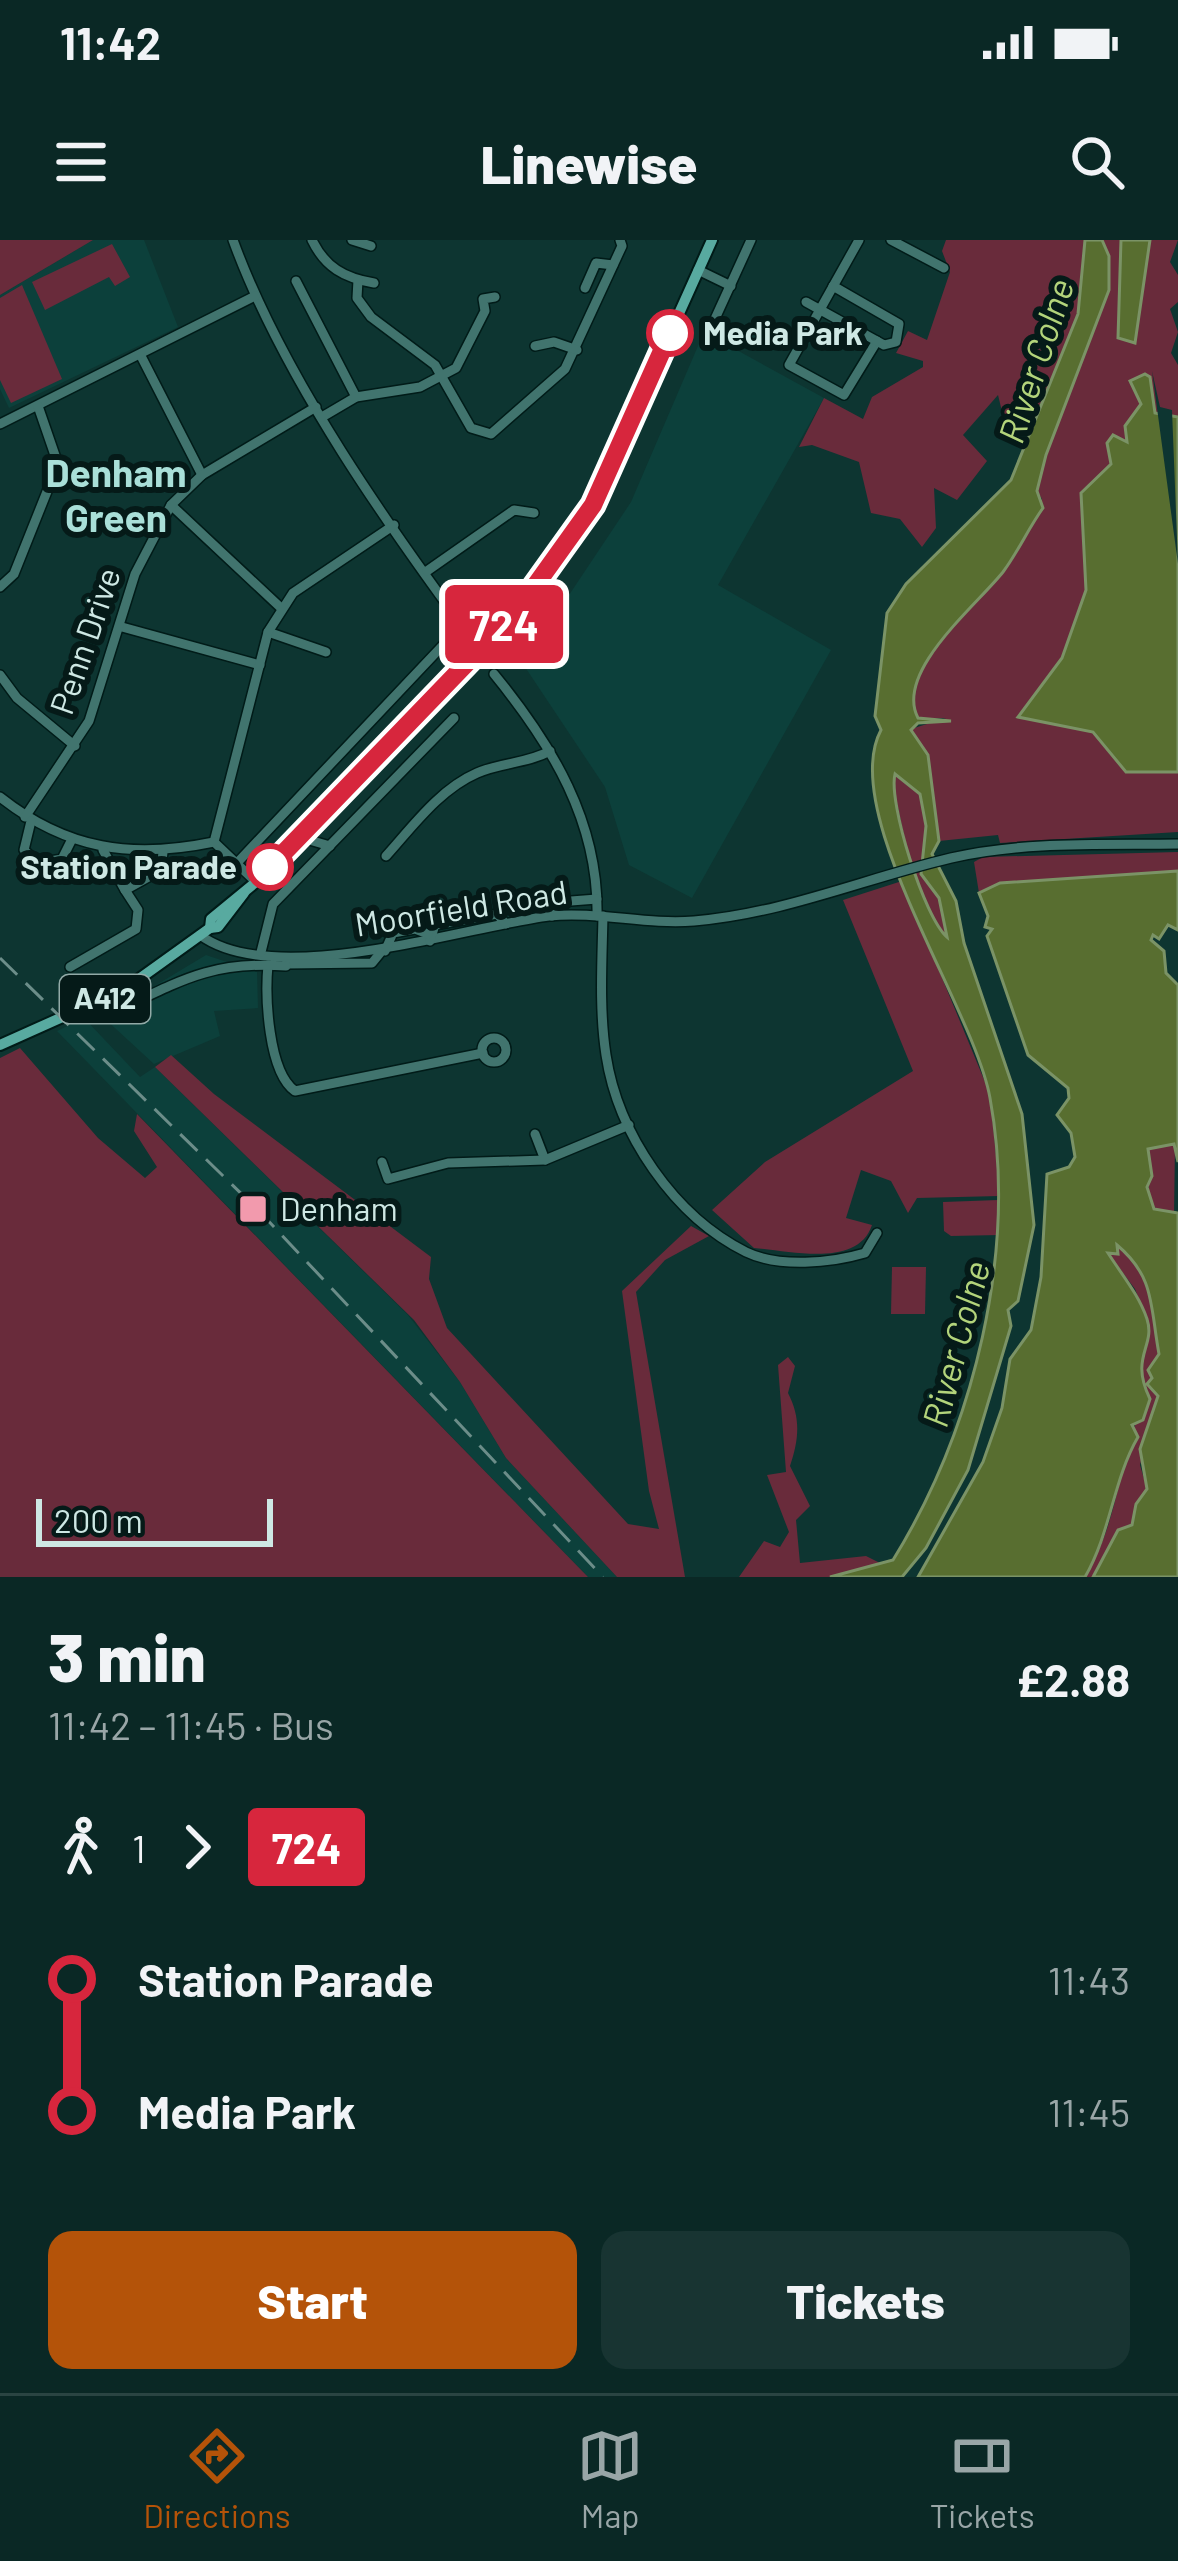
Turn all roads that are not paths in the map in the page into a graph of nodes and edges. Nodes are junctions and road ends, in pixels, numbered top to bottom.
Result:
1 (233, 240) edge
2 (312, 240) edge
3 (352, 240) edge
4 (636, 240) edge
5 (712, 240) edge
6 (751, 240) edge
7 (859, 240) edge
8 (891, 240) edge
9 (621, 243) edge
10 (371, 246) dead end
11 (613, 265) junction
12 (944, 268) dead end
13 (698, 270) junction
14 (358, 280) junction
15 (296, 281) dead end
16 (374, 283) dead end
17 (731, 286) junction
18 (833, 286) junction
19 (585, 288) dead end
20 (255, 296) junction
21 (806, 302) dead end
22 (820, 310) junction
23 (485, 311) dead end
24 (714, 321) dead end
25 (877, 341) junction
26 (535, 346) dead end
27 (577, 350) junction
28 (141, 356) junction
29 (442, 378) junction
30 (356, 397) junction
31 (38, 406) junction
32 (319, 412) junction
33 (0, 424) edge
34 (202, 475) junction
35 (171, 505) junction
36 (534, 513) dead end
37 (394, 525) junction
38 (428, 572) junction
39 (0, 587) edge
40 (280, 607) junction
41 (462, 625) junction
42 (122, 627) junction
43 (268, 632) junction
44 (480, 650) junction
45 (326, 652) dead end
46 (260, 664) junction
47 (494, 674) dead end
48 (0, 675) edge
49 (454, 718) dead end
50 (75, 746) junction
51 (550, 751) junction
52 (311, 784) junction
53 (0, 797) edge
54 (331, 804) junction
55 (28, 819) junction
56 (299, 836) junction
57 (71, 841) junction
58 (214, 842) junction
59 (1178, 844) edge
60 (330, 846) junction
61 (104, 850) junction
62 (163, 852) junction
63 (386, 856) dead end
64 (236, 865) junction
65 (256, 882) junction
66 (125, 890) junction
67 (597, 899) junction
68 (552, 916) junction
69 (600, 916) junction
70 (205, 931) junction
71 (383, 951) junction
72 (260, 952) junction
73 (286, 953) junction
74 (268, 965) junction
75 (286, 966) junction
76 (70, 967) dead end
77 (115, 994) junction
78 (0, 1045) edge
79 (483, 1053) dead end
80 (629, 1124) junction
81 (535, 1134) dead end
82 (545, 1160) junction
83 (382, 1162) dead end
84 (877, 1232) dead end

1 - 20 street
2 - 14 street
3 - 10 street
4 - 9 street
5 - 13 main road, A412
6 - 17 street
7 - 18 street
8 - 12 street
9 - 11 street
11 - 19 street
11 - 27 street
13 - 17 street
13 - 44 main road, A412
14 - 16 street
14 - 29 street
15 - 30 street
17 - 24 street
18 - 22 street
18 - 25 street
20 - 28 street
20 - 32 street
21 - 22 street
22 - 25 street
22 - 25 street
23 - 29 street
26 - 27 street
27 - 29 street
28 - 31 street
28 - 34 street
29 - 30 street, Penn Drive
30 - 32 street, Penn Drive
31 - 33 street
31 - 39 street
32 - 34 street, Penn Drive
32 - 37 street
34 - 35 street, Penn Drive
35 - 40 street
35 - 42 street, Penn Drive
36 - 38 street
37 - 38 street
37 - 40 street
38 - 41 street
40 - 43 street
41 - 44 street
41 - 52 street
42 - 46 street
42 - 50 street, Penn Drive
43 - 45 street
43 - 46 street
44 - 54 main road, A412
46 - 58 street
47 - 51 street
48 - 50 street
49 - 60 street
50 - 55 street, Penn Drive
51 - 63 street
51 - 67 street
52 - 54 street
52 - 64 street
53 - 55 street
54 - 56 main road, A412
55 - 57 street
55 - 57 street
56 - 60 street
56 - 65 main road, A412
57 - 61 street
58 - 62 street
58 - 64 street
59 - 69 street, Moorfield Road
60 - 72 street
61 - 62 street
61 - 66 street
62 - 66 street
64 - 65 street
65 - 70 main road, A412
66 - 76 street
67 - 68 street
67 - 69 street
68 - 69 street, Moorfield Road
68 - 71 street, Moorfield Road
69 - 80 street
70 - 72 street, Moorfield Road
70 - 77 main road, A412
71 - 73 street, Moorfield Road
71 - 75 street
72 - 73 street, Moorfield Road
73 - 75 street
74 - 75 street
74 - 77 street
74 - 79 street
77 - 78 main road, A412
80 - 82 street
80 - 84 street
81 - 82 street
82 - 83 street

